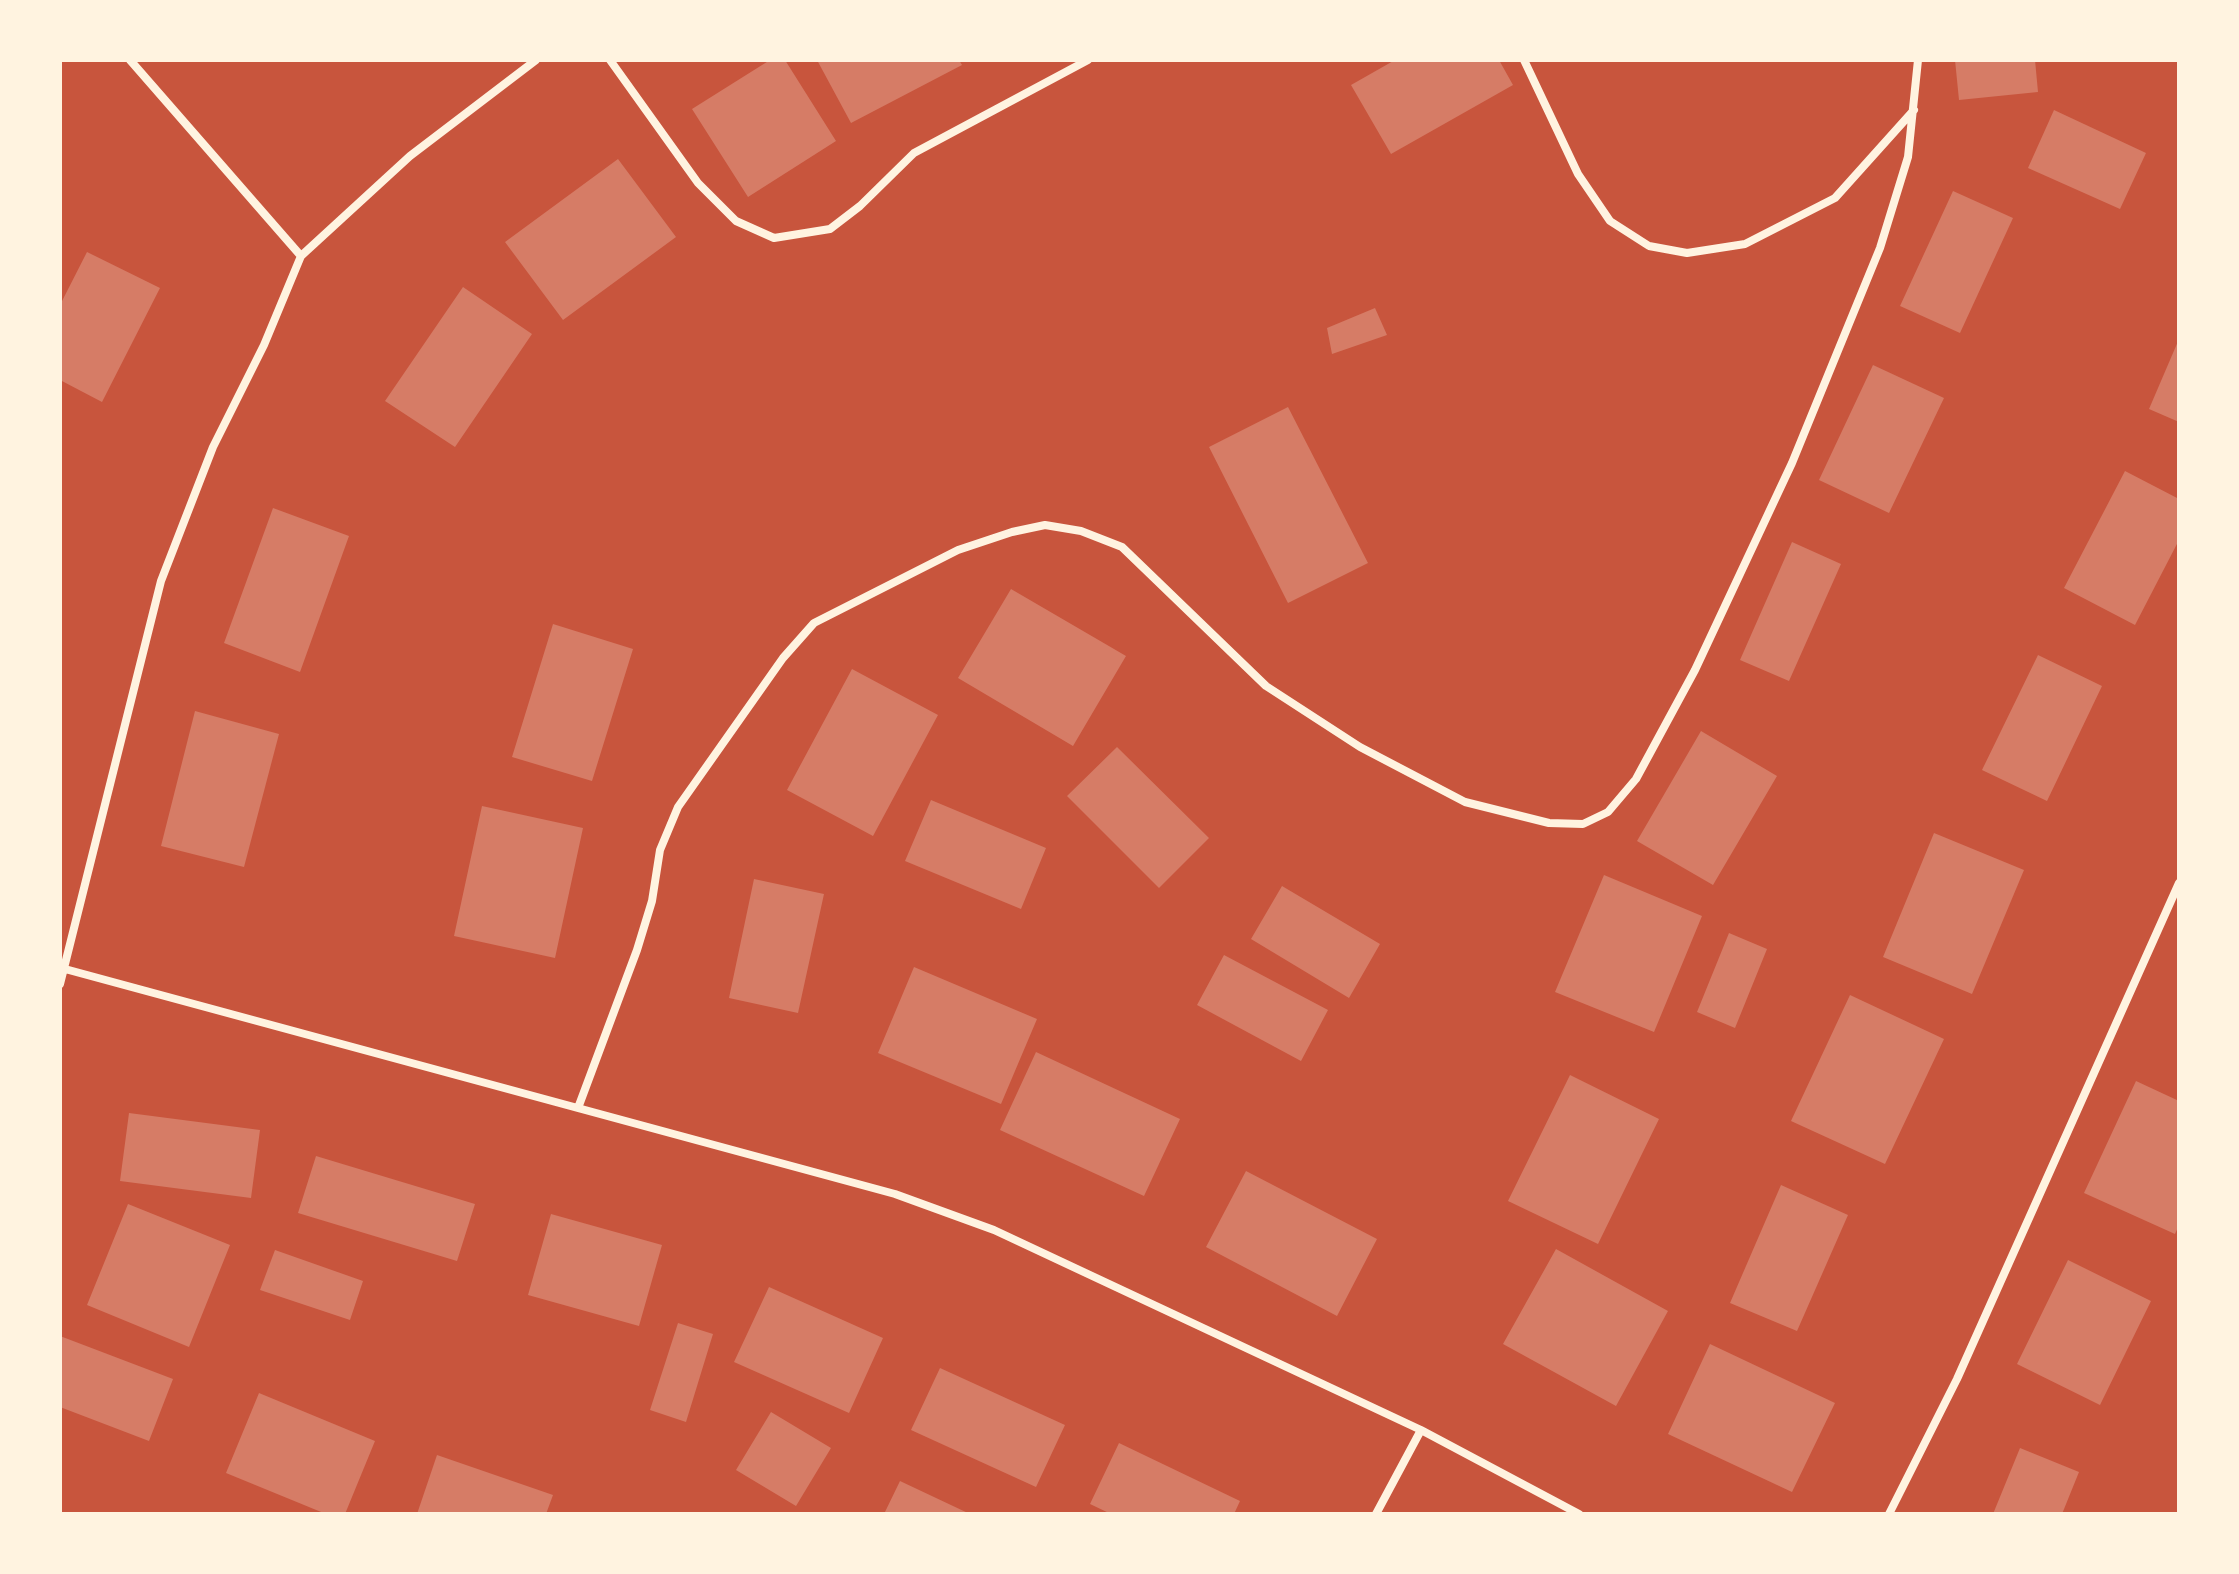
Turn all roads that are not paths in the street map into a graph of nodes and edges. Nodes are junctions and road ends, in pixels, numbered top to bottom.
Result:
1 (130, 60) edge
2 (536, 60) edge
3 (610, 60) edge
4 (1088, 60) edge
5 (1524, 60) edge
6 (1918, 60) edge
7 (1914, 110) junction
8 (301, 256) junction
9 (2179, 883) edge
10 (65, 969) junction
11 (60, 984) edge
12 (578, 1108) junction
13 (1421, 1430) junction
14 (1376, 1514) edge
15 (1579, 1514) edge
16 (1889, 1514) edge

1 - 8 street
2 - 8 street
3 - 4 street
5 - 7 street
6 - 7 street
7 - 12 street
8 - 10 street
9 - 16 street
10 - 11 street
10 - 12 street
12 - 13 street
13 - 14 street
13 - 15 street

